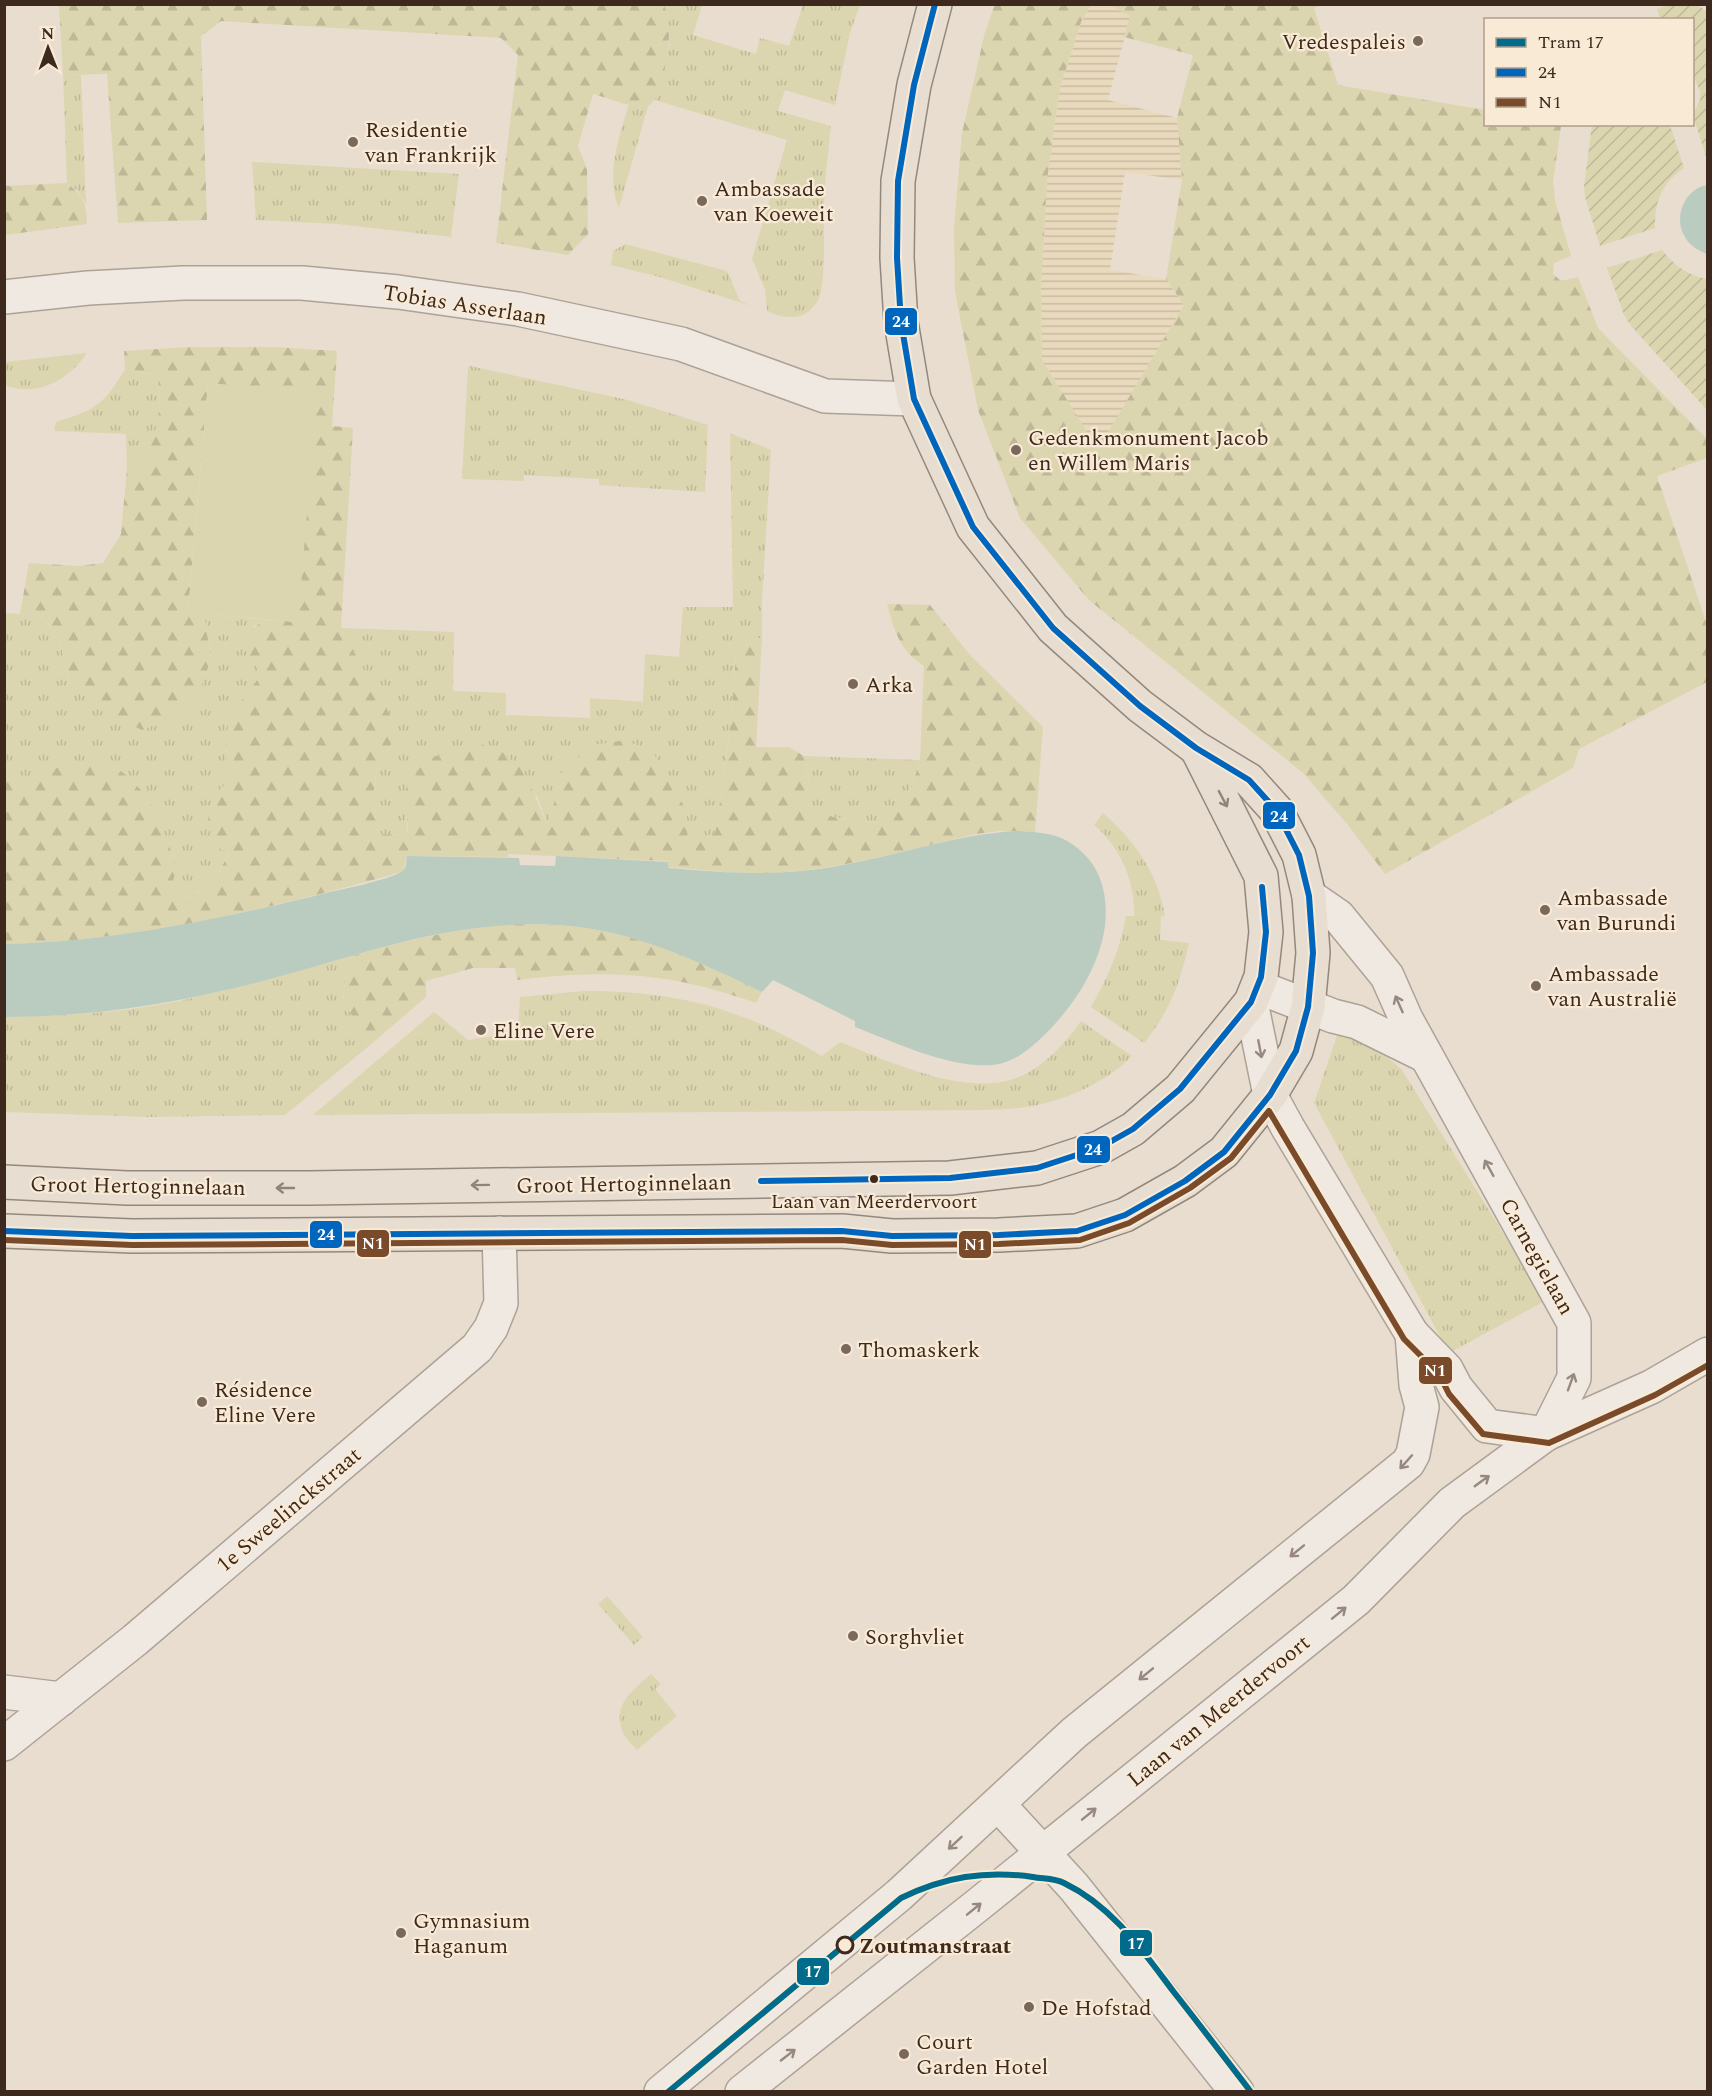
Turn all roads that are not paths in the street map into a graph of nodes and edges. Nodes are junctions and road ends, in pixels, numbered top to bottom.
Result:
1 (935, 4) edge
2 (4, 297) edge
3 (914, 399) junction
4 (1196, 748) junction
5 (1310, 896) junction
6 (1254, 995) junction
7 (1308, 1007) junction
8 (1426, 1056) junction
9 (1270, 1095) junction
10 (4, 1182) edge
11 (4, 1231) edge
12 (499, 1233) junction
13 (1412, 1334) junction
14 (1707, 1354) edge
15 (1546, 1434) junction
16 (4, 1692) edge
17 (61, 1699) junction
18 (4, 1744) edge
19 (998, 1804) junction
20 (1044, 1851) junction
21 (661, 2091) edge
22 (742, 2091) edge
23 (1237, 2091) edge

1 - 3 main road
2 - 3 street, Tobias Asserlaan
3 - 4 main road
4 - 5 main road
4 -> 6 main road
5 - 7 main road
8 -> 5 street, Carnegielaan
6 - 7 street
6 -> 9 street
6 -> 10 main road, Groot Hertoginnelaan
7 - 8 street
7 - 9 main road
15 -> 8 street, Carnegielaan
9 - 12 main road
9 - 13 street
11 - 12 main road
12 - 17 street, 1e Sweelinckstraat
13 - 15 street
13 -> 19 street
14 - 15 street, Laan van Meerdervoort
20 -> 15 street, Laan van Meerdervoort
16 - 17 street
17 - 18 street, 1e Sweelinckstraat
19 - 20 street
19 -> 21 street
22 -> 20 street, Laan van Meerdervoort
20 - 23 street

